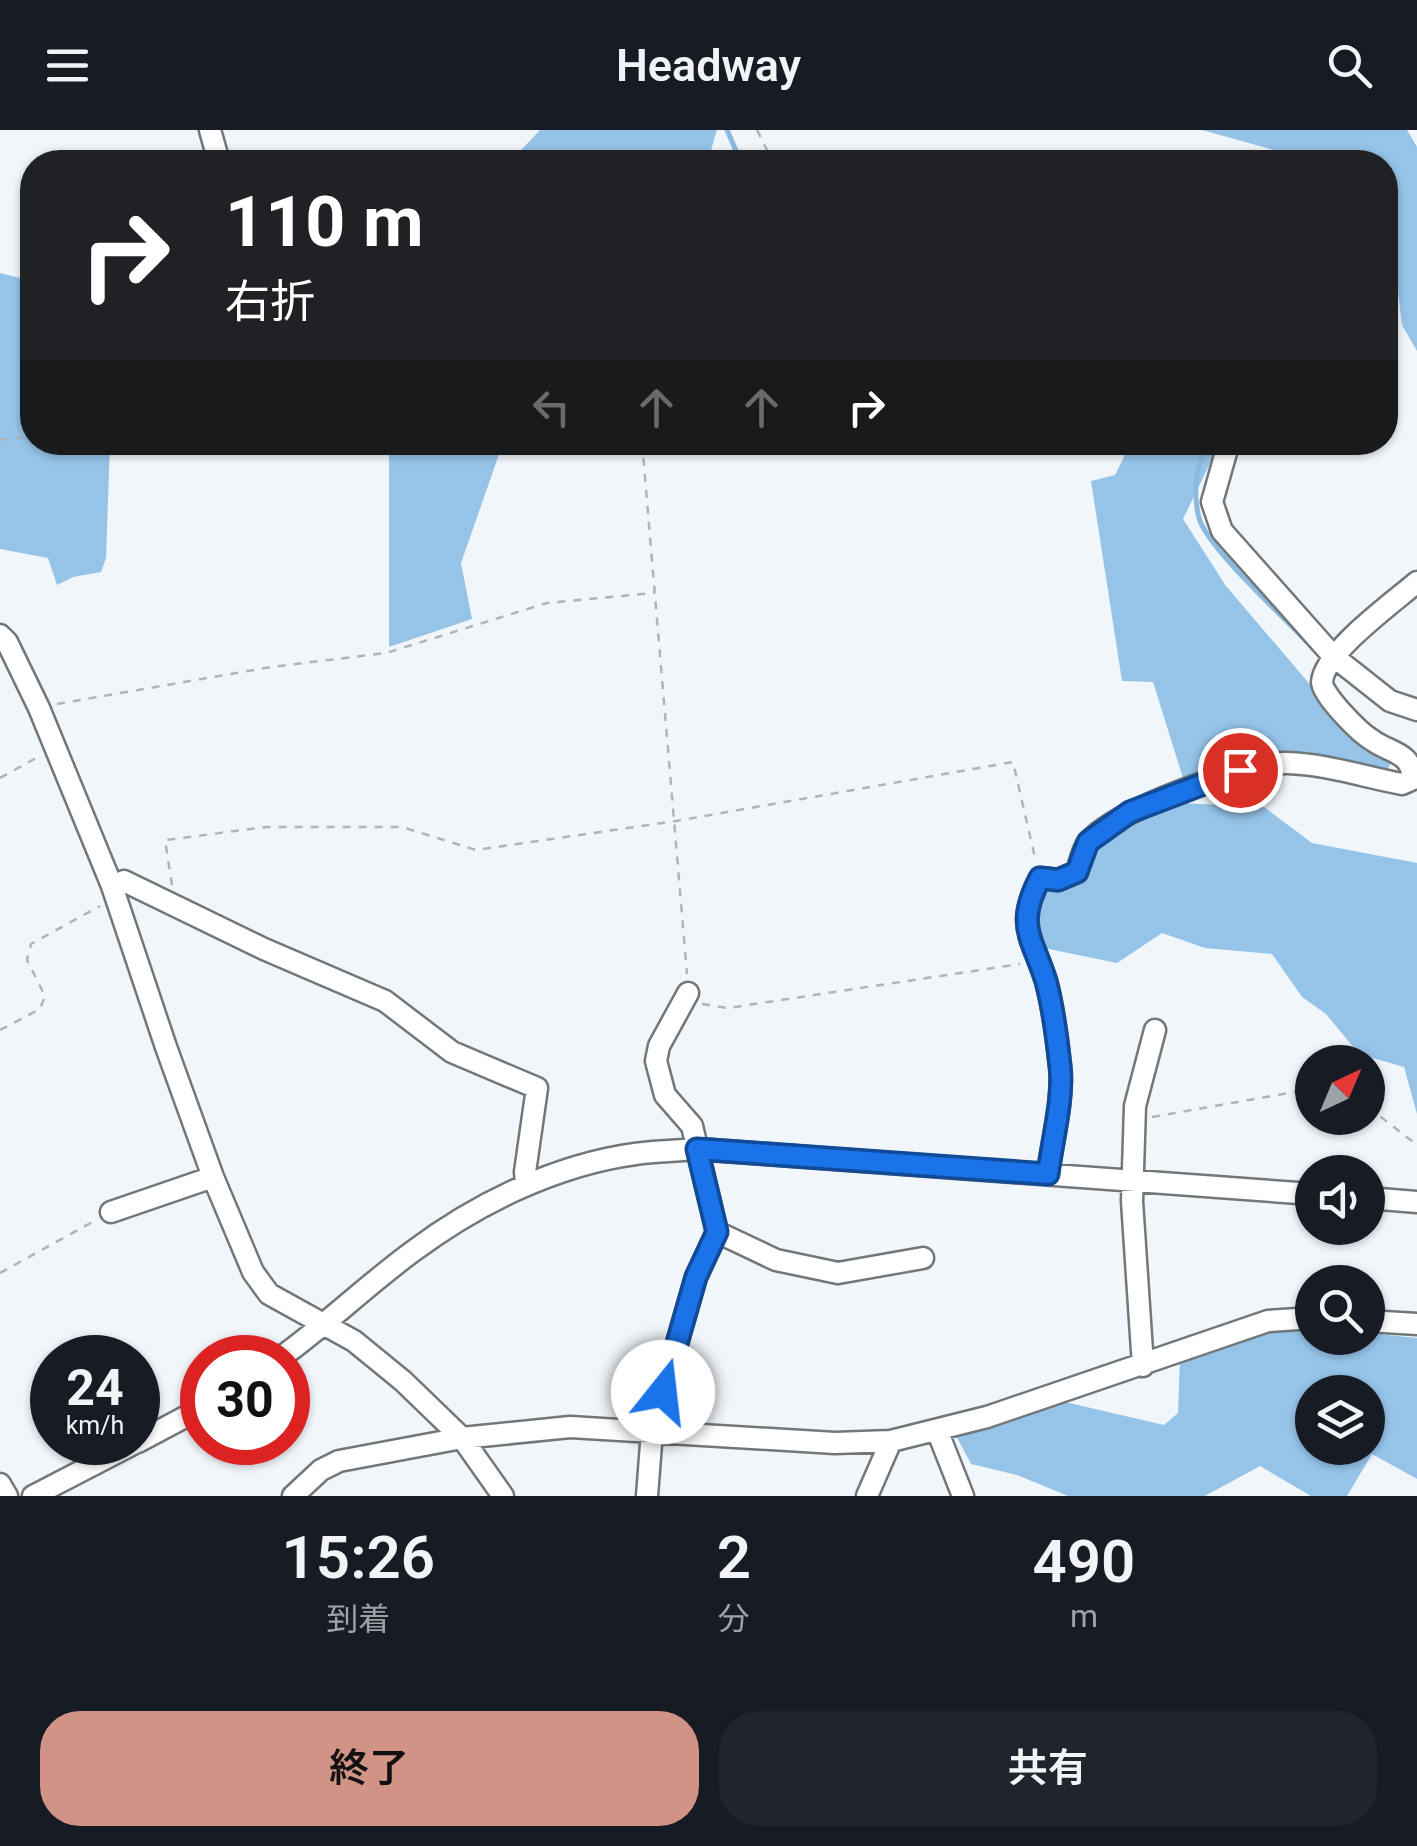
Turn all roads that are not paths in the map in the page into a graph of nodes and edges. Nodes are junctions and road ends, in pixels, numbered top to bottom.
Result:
1 (1225, 455) edge
2 (1417, 582) edge
3 (0, 635) edge
4 (1333, 656) junction
5 (1417, 710) edge
6 (114, 892) junction
7 (686, 997) road end
8 (1156, 1030) dead end
9 (697, 1149) junction
10 (1048, 1174) junction
11 (213, 1177) junction
12 (1133, 1181) junction
13 (526, 1184) junction
14 (1295, 1193) edge
15 (1385, 1199) edge
16 (1417, 1202) edge
17 (111, 1212) road end
18 (717, 1232) junction
19 (924, 1258) dead end
20 (1295, 1319) edge
21 (1385, 1322) edge
22 (1417, 1324) edge
23 (324, 1326) junction
24 (310, 1336) edge
25 (1143, 1366) junction
26 (937, 1430) junction
27 (652, 1431) junction
28 (462, 1438) junction
29 (890, 1440) junction
30 (93, 1465) edge
31 (0, 1484) edge
32 (6, 1496) edge
33 (33, 1496) edge
34 (293, 1496) edge
35 (503, 1496) edge
36 (646, 1496) edge
37 (867, 1496) edge
38 (963, 1496) edge

1 - 4 street
2 - 4 street
3 - 6 street
4 - 5 street
4 - 10 street
6 - 11 street
6 - 13 street
7 - 9 street
8 - 12 street
9 - 10 street
9 - 13 street
9 - 18 street
10 - 12 street
11 - 17 street
11 - 23 street
12 - 14 street
12 - 25 street
13 - 23 street
15 - 16 street
18 - 19 street
18 - 27 street
20 - 25 street
21 - 22 street
23 - 24 street
23 - 28 street
25 - 26 street
26 - 29 street
26 - 38 street
27 - 28 street
27 - 29 street
27 - 36 street
28 - 34 street
28 - 35 street
29 - 37 street
30 - 33 street
31 - 32 street

